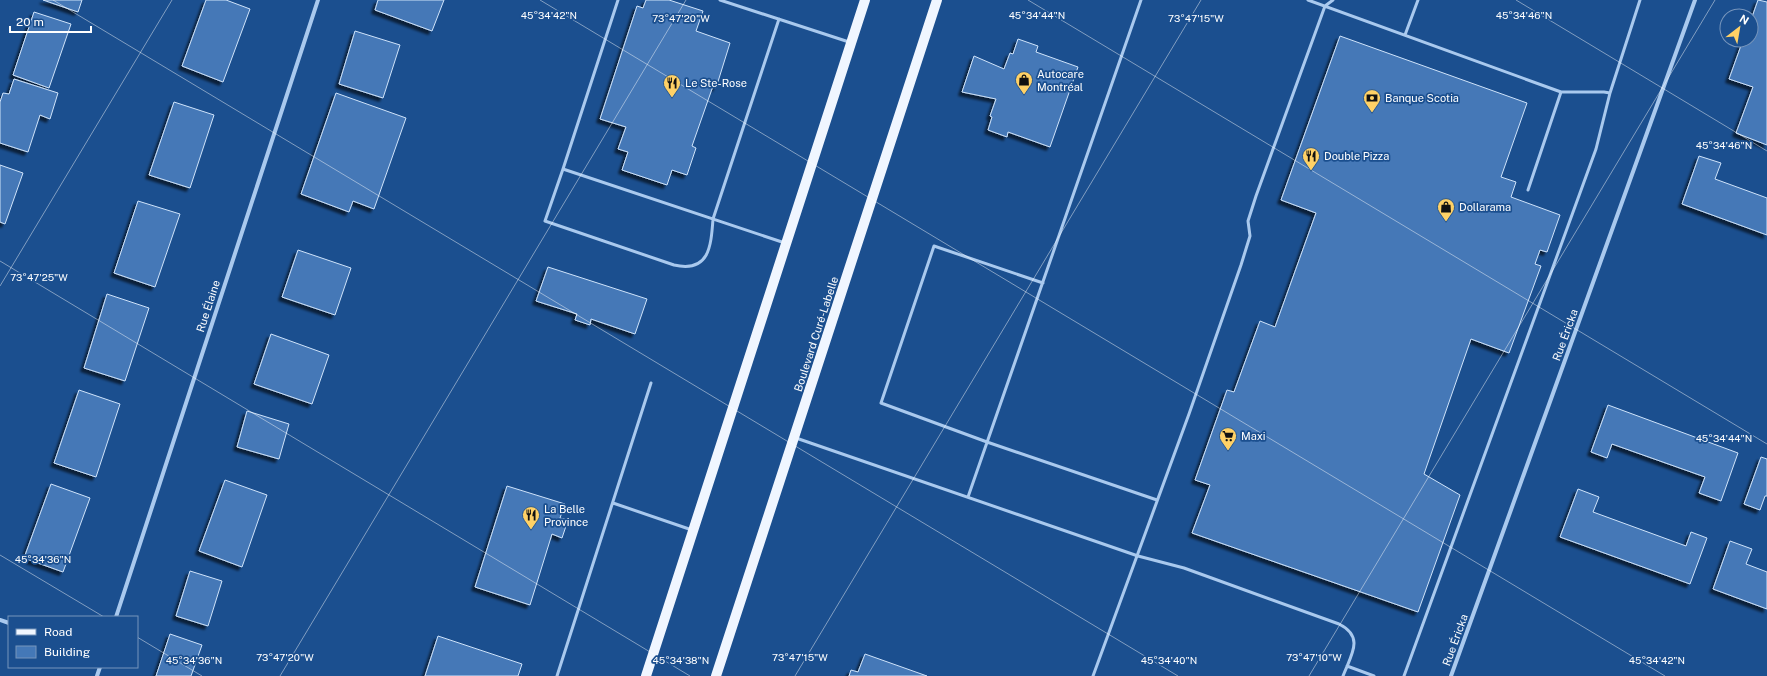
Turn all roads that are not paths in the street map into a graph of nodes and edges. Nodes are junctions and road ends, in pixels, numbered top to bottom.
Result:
1 (318, 0) edge
2 (618, 0) edge
3 (720, 0) edge
4 (865, 0) edge
5 (938, 0) edge
6 (1141, 0) edge
7 (1308, 0) edge
8 (1332, 0) edge
9 (1418, 0) edge
10 (1640, 0) edge
11 (1695, 0) edge
12 (1325, 6) junction
13 (779, 19) junction
14 (1405, 35) junction
15 (851, 43) junction
16 (1561, 92) junction
17 (1610, 94) junction
18 (563, 169) junction
19 (1528, 190) dead end
20 (712, 219) junction
21 (786, 244) junction
22 (1043, 283) junction
23 (651, 383) dead end
24 (795, 437) junction
25 (987, 442) junction
26 (968, 497) junction
27 (1157, 500) junction
28 (613, 502) junction
29 (693, 530) junction
30 (1138, 556) junction
31 (116, 616) edge
32 (1347, 666) junction
33 (557, 676) edge
34 (646, 676) edge
35 (716, 676) edge
36 (1093, 676) edge
37 (1343, 676) edge
38 (1374, 676) edge
39 (1404, 676) edge
40 (1451, 676) edge

1 - 31 street, Rue Élaine
2 - 18 lane
3 - 13 lane
4 - 15 main road
5 - 24 main road, Boulevard Curé-Labelle
6 - 22 lane
7 - 12 lane
8 - 12 lane
9 - 14 lane
10 - 17 lane
11 - 40 street, Rue Éricka
12 - 14 lane
12 - 27 lane
13 - 15 lane
13 - 20 lane
14 - 16 lane
15 - 21 main road
16 - 17 lane
16 - 19 lane
17 - 39 lane
18 - 20 lane
18 - 20 lane
20 - 21 lane
21 - 29 main road
22 - 25 lane
22 - 25 lane
23 - 28 lane
24 - 26 lane
24 - 35 main road, Boulevard Curé-Labelle
25 - 26 lane
25 - 27 lane
26 - 30 lane
27 - 30 lane
28 - 29 lane
28 - 33 lane
29 - 34 main road
30 - 32 lane
30 - 36 lane
32 - 37 lane
32 - 38 lane

